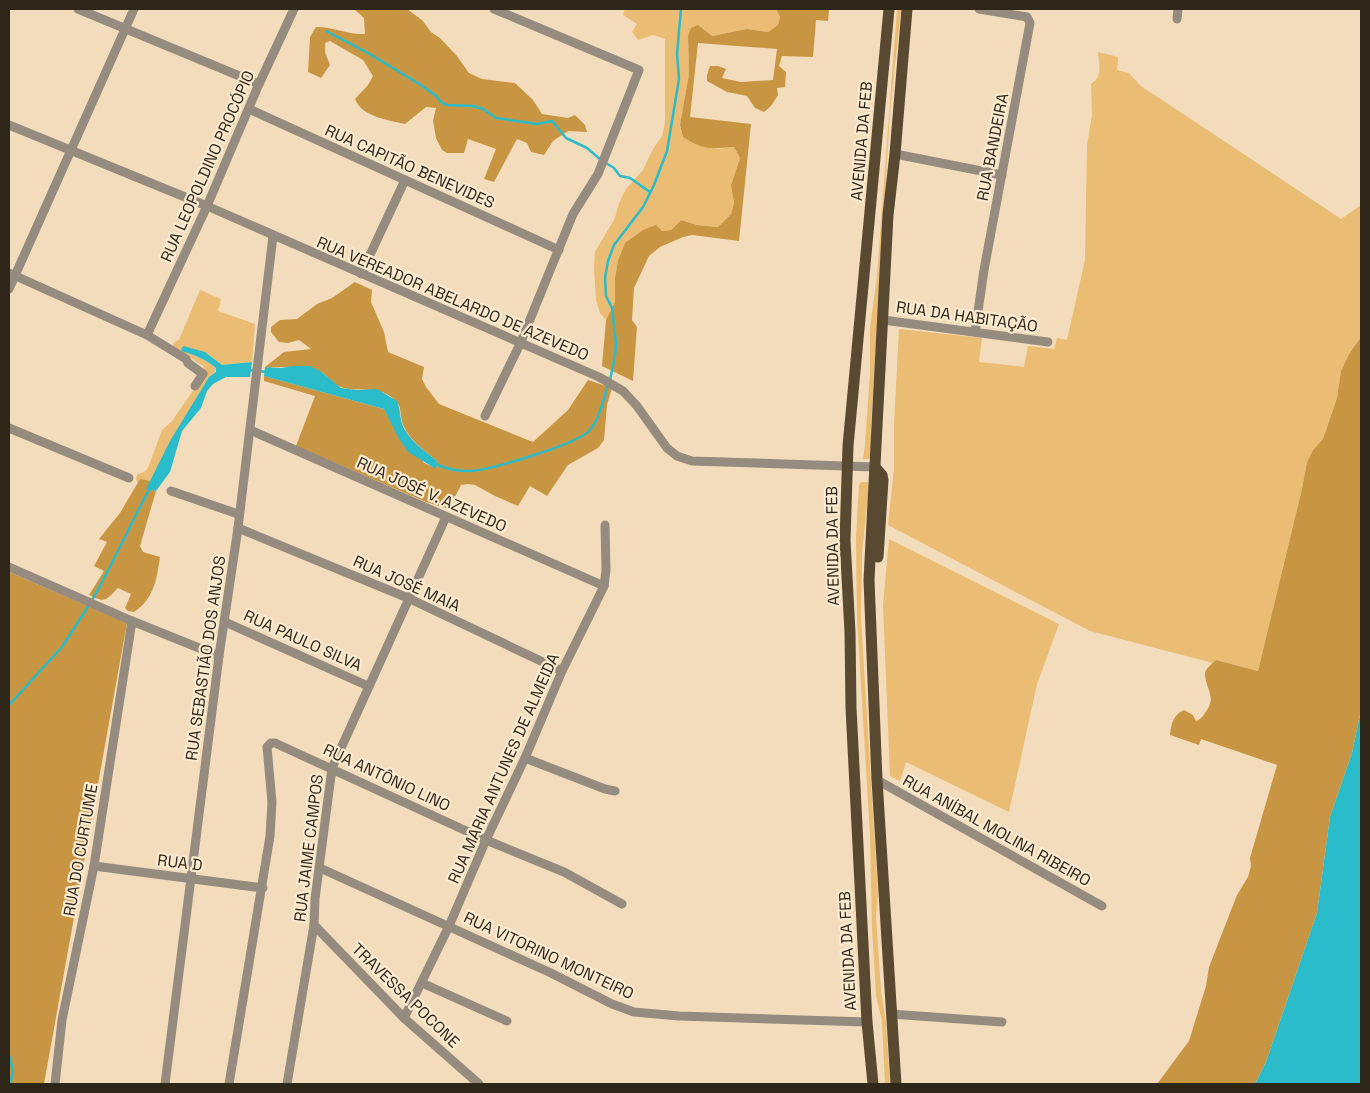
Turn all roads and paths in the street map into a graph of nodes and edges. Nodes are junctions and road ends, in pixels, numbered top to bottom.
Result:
1 (78, 9) edge
2 (134, 9) edge
3 (294, 9) edge
4 (494, 9) edge
5 (889, 9) edge
6 (907, 9) edge
7 (979, 9) edge
8 (1178, 9) edge
9 (1176, 19) dead end
10 (125, 29) junction
11 (259, 84) junction
12 (249, 109) junction
13 (9, 125) edge
14 (71, 151) junction
15 (895, 154) junction
16 (1002, 175) junction
17 (405, 180) junction
18 (206, 206) junction
19 (273, 236) junction
20 (559, 250) junction
21 (12, 274) edge
22 (361, 274) junction
23 (9, 289) edge
24 (883, 320) junction
25 (975, 332) junction
26 (147, 335) junction
27 (1048, 342) dead end
28 (520, 344) junction
29 (195, 386) dead end
30 (485, 416) dead end
31 (9, 428) edge
32 (250, 430) junction
33 (848, 466) junction
34 (875, 467) junction
35 (129, 478) dead end
36 (171, 491) dead end
37 (238, 514) junction
38 (446, 517) junction
39 (605, 525) dead end
40 (238, 528) junction
41 (9, 566) edge
42 (604, 586) junction
43 (408, 598) junction
44 (132, 621) junction
45 (225, 622) junction
46 (219, 656) junction
47 (562, 671) junction
48 (368, 686) junction
49 (525, 758) junction
50 (332, 768) junction
51 (877, 780) junction
52 (615, 791) dead end
53 (486, 840) junction
54 (94, 866) junction
55 (320, 868) junction
56 (191, 879) junction
57 (262, 888) junction
58 (622, 904) dead end
59 (1102, 906) dead end
60 (314, 926) junction
61 (449, 926) junction
62 (422, 983) junction
63 (891, 1014) junction
64 (404, 1018) junction
65 (507, 1021) dead end
66 (867, 1022) junction
67 (1002, 1022) dead end
68 (55, 1084) edge
69 (165, 1084) edge
70 (229, 1084) edge
71 (287, 1084) edge
72 (479, 1084) edge
73 (872, 1084) edge
74 (896, 1084) edge

1 - 10 street
2 - 10 street
3 - 11 street, RUA LEOPOLDINO PROCÓPIO
4 - 20 street
5 - 33 main road, AVENIDA DA FEB
6 - 15 main road, AVENIDA DA FEB
7 - 16 street, RUA BANDEIRA
8 - 9 street
10 - 11 street
10 - 14 street
11 - 12 street, RUA LEOPOLDINO PROCÓPIO
12 - 17 street, RUA CAPITÃO BENEVIDES
12 - 18 street, RUA LEOPOLDINO PROCÓPIO
13 - 14 street, RUA VEREADOR ABELARDO DE AZEVEDO
14 - 18 street, RUA VEREADOR ABELARDO DE AZEVEDO
14 - 21 street
15 - 16 street
15 - 24 main road, AVENIDA DA FEB
16 - 25 street, RUA BANDEIRA
17 - 20 street, RUA CAPITÃO BENEVIDES
17 - 22 street
18 - 19 street, RUA VEREADOR ABELARDO DE AZEVEDO
18 - 26 street, RUA LEOPOLDINO PROCÓPIO
19 - 22 street, RUA VEREADOR ABELARDO DE AZEVEDO
19 - 32 street, RUA SEBASTIÃO DOS ANJOS
20 - 28 street
21 - 23 street
21 - 26 street
22 - 28 street, RUA VEREADOR ABELARDO DE AZEVEDO
24 - 25 street, RUA DA HABITAÇÃO
24 - 34 main road, AVENIDA DA FEB
25 - 27 street, RUA DA HABITAÇÃO
26 - 29 street
28 - 30 street
28 - 33 street, RUA VEREADOR ABELARDO DE AZEVEDO
31 - 35 street
32 - 37 street, RUA SEBASTIÃO DOS ANJOS
32 - 38 street, RUA JOSÉ V. AZEVEDO
33 - 34 street, RUA VEREADOR ABELARDO DE AZEVEDO
33 - 66 main road, AVENIDA DA FEB
34 - 51 main road
36 - 37 street
37 - 40 street, RUA SEBASTIÃO DOS ANJOS
38 - 42 street, RUA JOSÉ V. AZEVEDO
38 - 43 street, RUA JAIME CAMPOS
39 - 42 street, RUA MARIA ANTUNES DE ALMEIDA
40 - 43 street, RUA JOSÉ MAIA
40 - 45 street, RUA SEBASTIÃO DOS ANJOS
41 - 44 street
42 - 47 street, RUA MARIA ANTUNES DE ALMEIDA
43 - 47 street, RUA JOSÉ MAIA
43 - 48 street, RUA JAIME CAMPOS
44 - 46 street
44 - 54 street, RUA DO CURTUME
45 - 46 street, RUA SEBASTIÃO DOS ANJOS
45 - 48 street, RUA PAULO SILVA
46 - 56 street, RUA SEBASTIÃO DOS ANJOS
47 - 49 street, RUA MARIA ANTUNES DE ALMEIDA
48 - 50 street, RUA JAIME CAMPOS
49 - 52 street
49 - 53 street, RUA MARIA ANTUNES DE ALMEIDA
50 - 53 street, RUA ANTÔNIO LINO
50 - 55 street, RUA JAIME CAMPOS
50 - 57 street, RUA ANTÔNIO LINO
51 - 59 street, RUA ANÍBAL MOLINA RIBEIRO
51 - 63 main road
53 - 58 street, RUA ANTÔNIO LINO
53 - 61 street, RUA MARIA ANTUNES DE ALMEIDA
54 - 56 street, RUA D
54 - 68 street, RUA DO CURTUME
55 - 60 street, RUA JAIME CAMPOS
55 - 61 street, RUA VITORINO MONTEIRO
56 - 57 street, RUA D
56 - 69 street, RUA SEBASTIÃO DOS ANJOS
57 - 70 street
60 - 64 street, TRAVESSA POCONE
60 - 71 street, RUA JAIME CAMPOS
61 - 62 street, RUA MARIA ANTUNES DE ALMEIDA
61 - 66 street, RUA VITORINO MONTEIRO
62 - 64 street, RUA MARIA ANTUNES DE ALMEIDA
62 - 65 street
63 - 67 street
63 - 74 main road
64 - 72 street, TRAVESSA POCONE
66 - 73 main road, AVENIDA DA FEB

